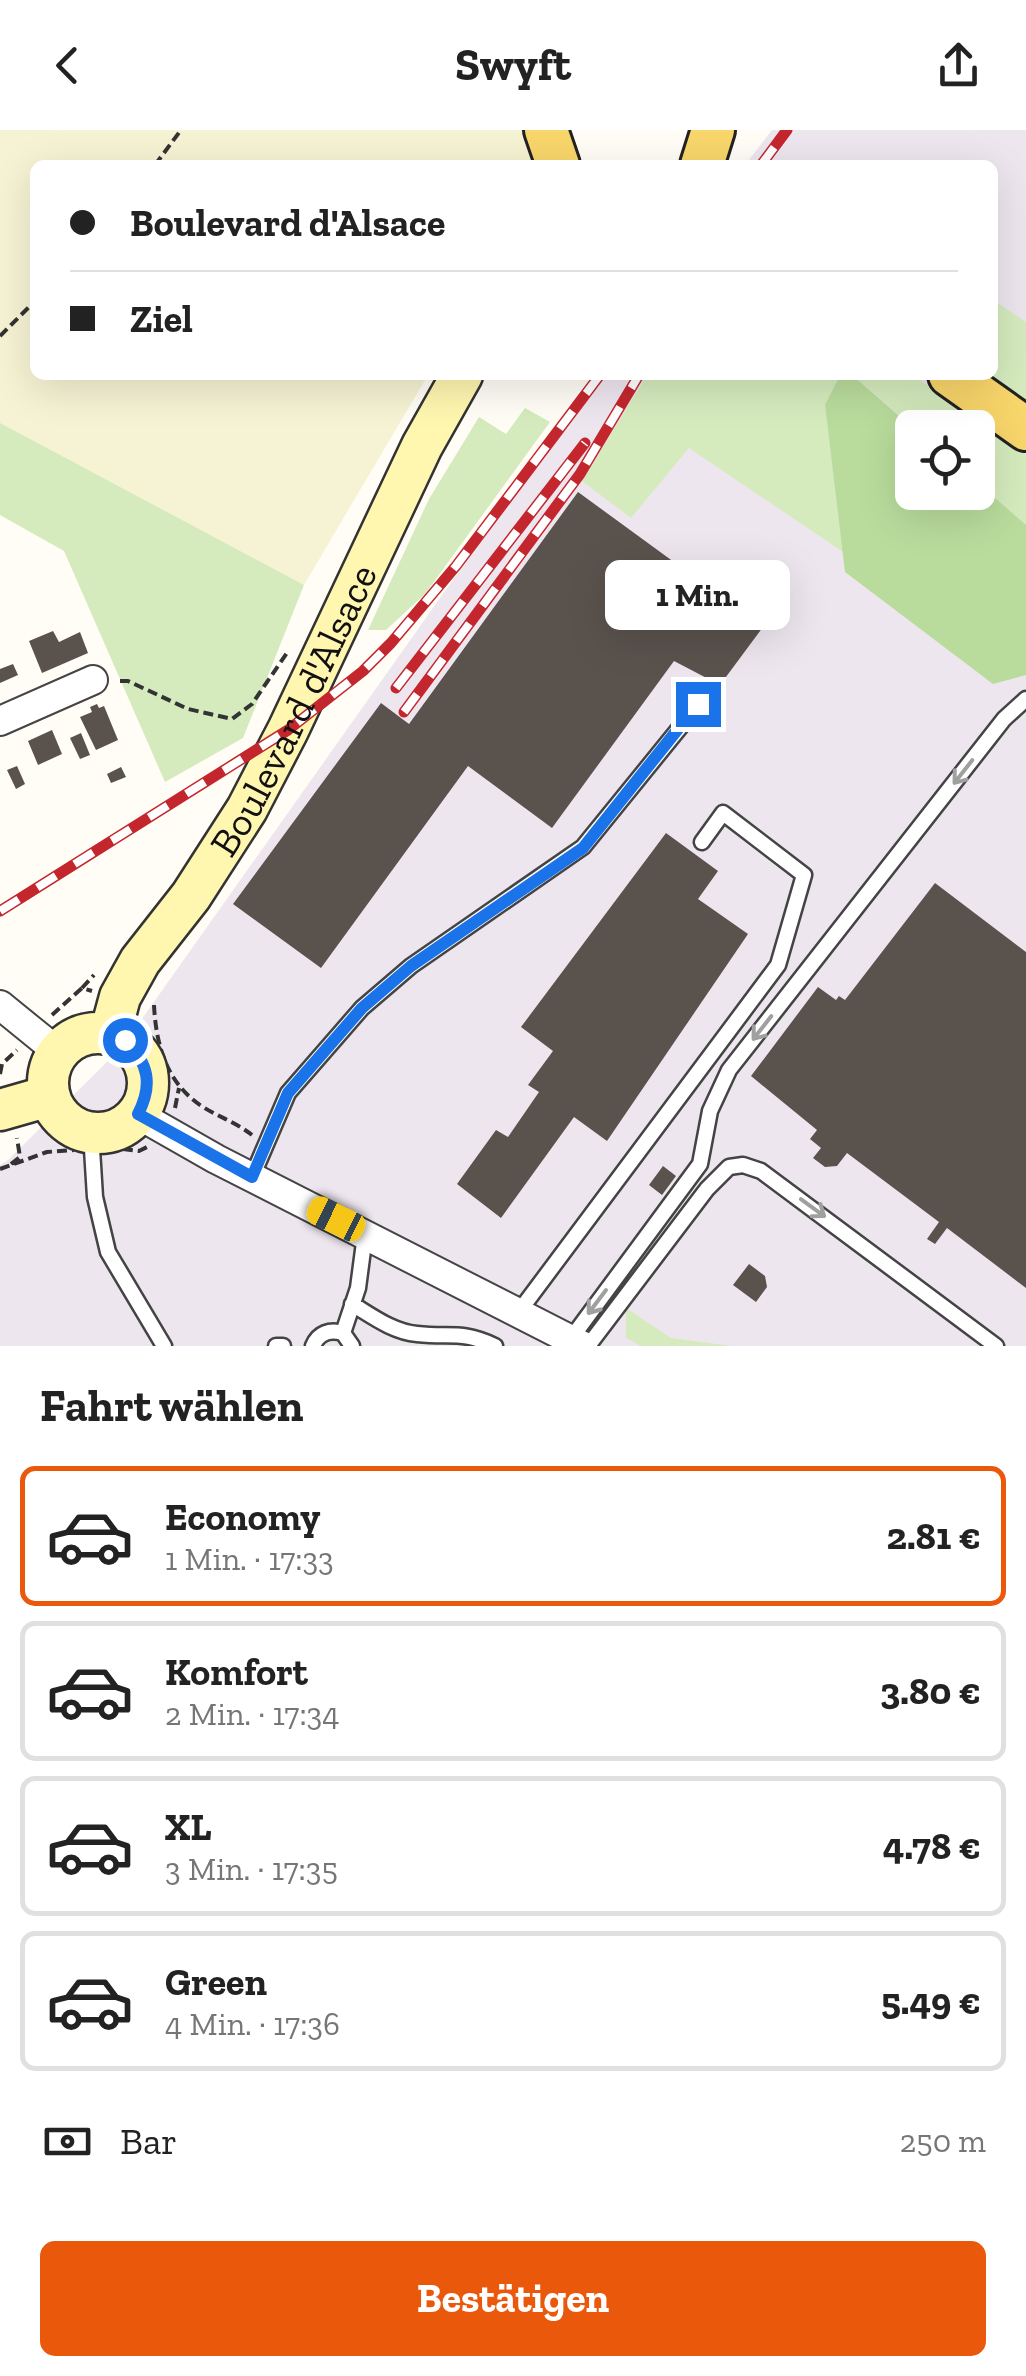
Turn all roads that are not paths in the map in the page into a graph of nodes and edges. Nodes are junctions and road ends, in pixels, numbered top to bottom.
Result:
1 (546, 130) edge
2 (556, 160) edge
3 (459, 380) edge
4 (957, 380) edge
5 (1026, 430) edge
6 (93, 680) road end
7 (1026, 699) edge
8 (698, 704) dead end
9 (0, 721) edge
10 (702, 842) dead end
11 (0, 1005) edge
12 (128, 1009) junction
13 (47, 1042) junction
14 (49, 1096) junction
15 (0, 1110) edge
16 (138, 1114) junction
17 (91, 1132) junction
18 (252, 1177) junction
19 (365, 1234) junction
20 (352, 1304) junction
21 (518, 1313) junction
22 (348, 1340) edge
23 (580, 1344) edge
24 (164, 1346) edge
25 (313, 1346) edge
26 (494, 1346) edge
27 (996, 1346) edge

1 - 2 main road
3 - 12 main road, Boulevard d'Alsace
4 - 5 main road
6 - 9 street
7 -> 23 lane
8 - 18 lane
10 - 21 lane
11 - 13 street
12 - 13 main road
12 - 16 main road
13 - 14 main road
14 - 15 main road
14 - 17 main road
16 - 17 main road
16 - 18 street
17 - 24 lane
18 - 19 street
19 - 20 lane
19 - 21 street
20 - 22 lane
20 - 26 lane
21 - 23 street
22 - 25 lane
23 -> 27 lane

